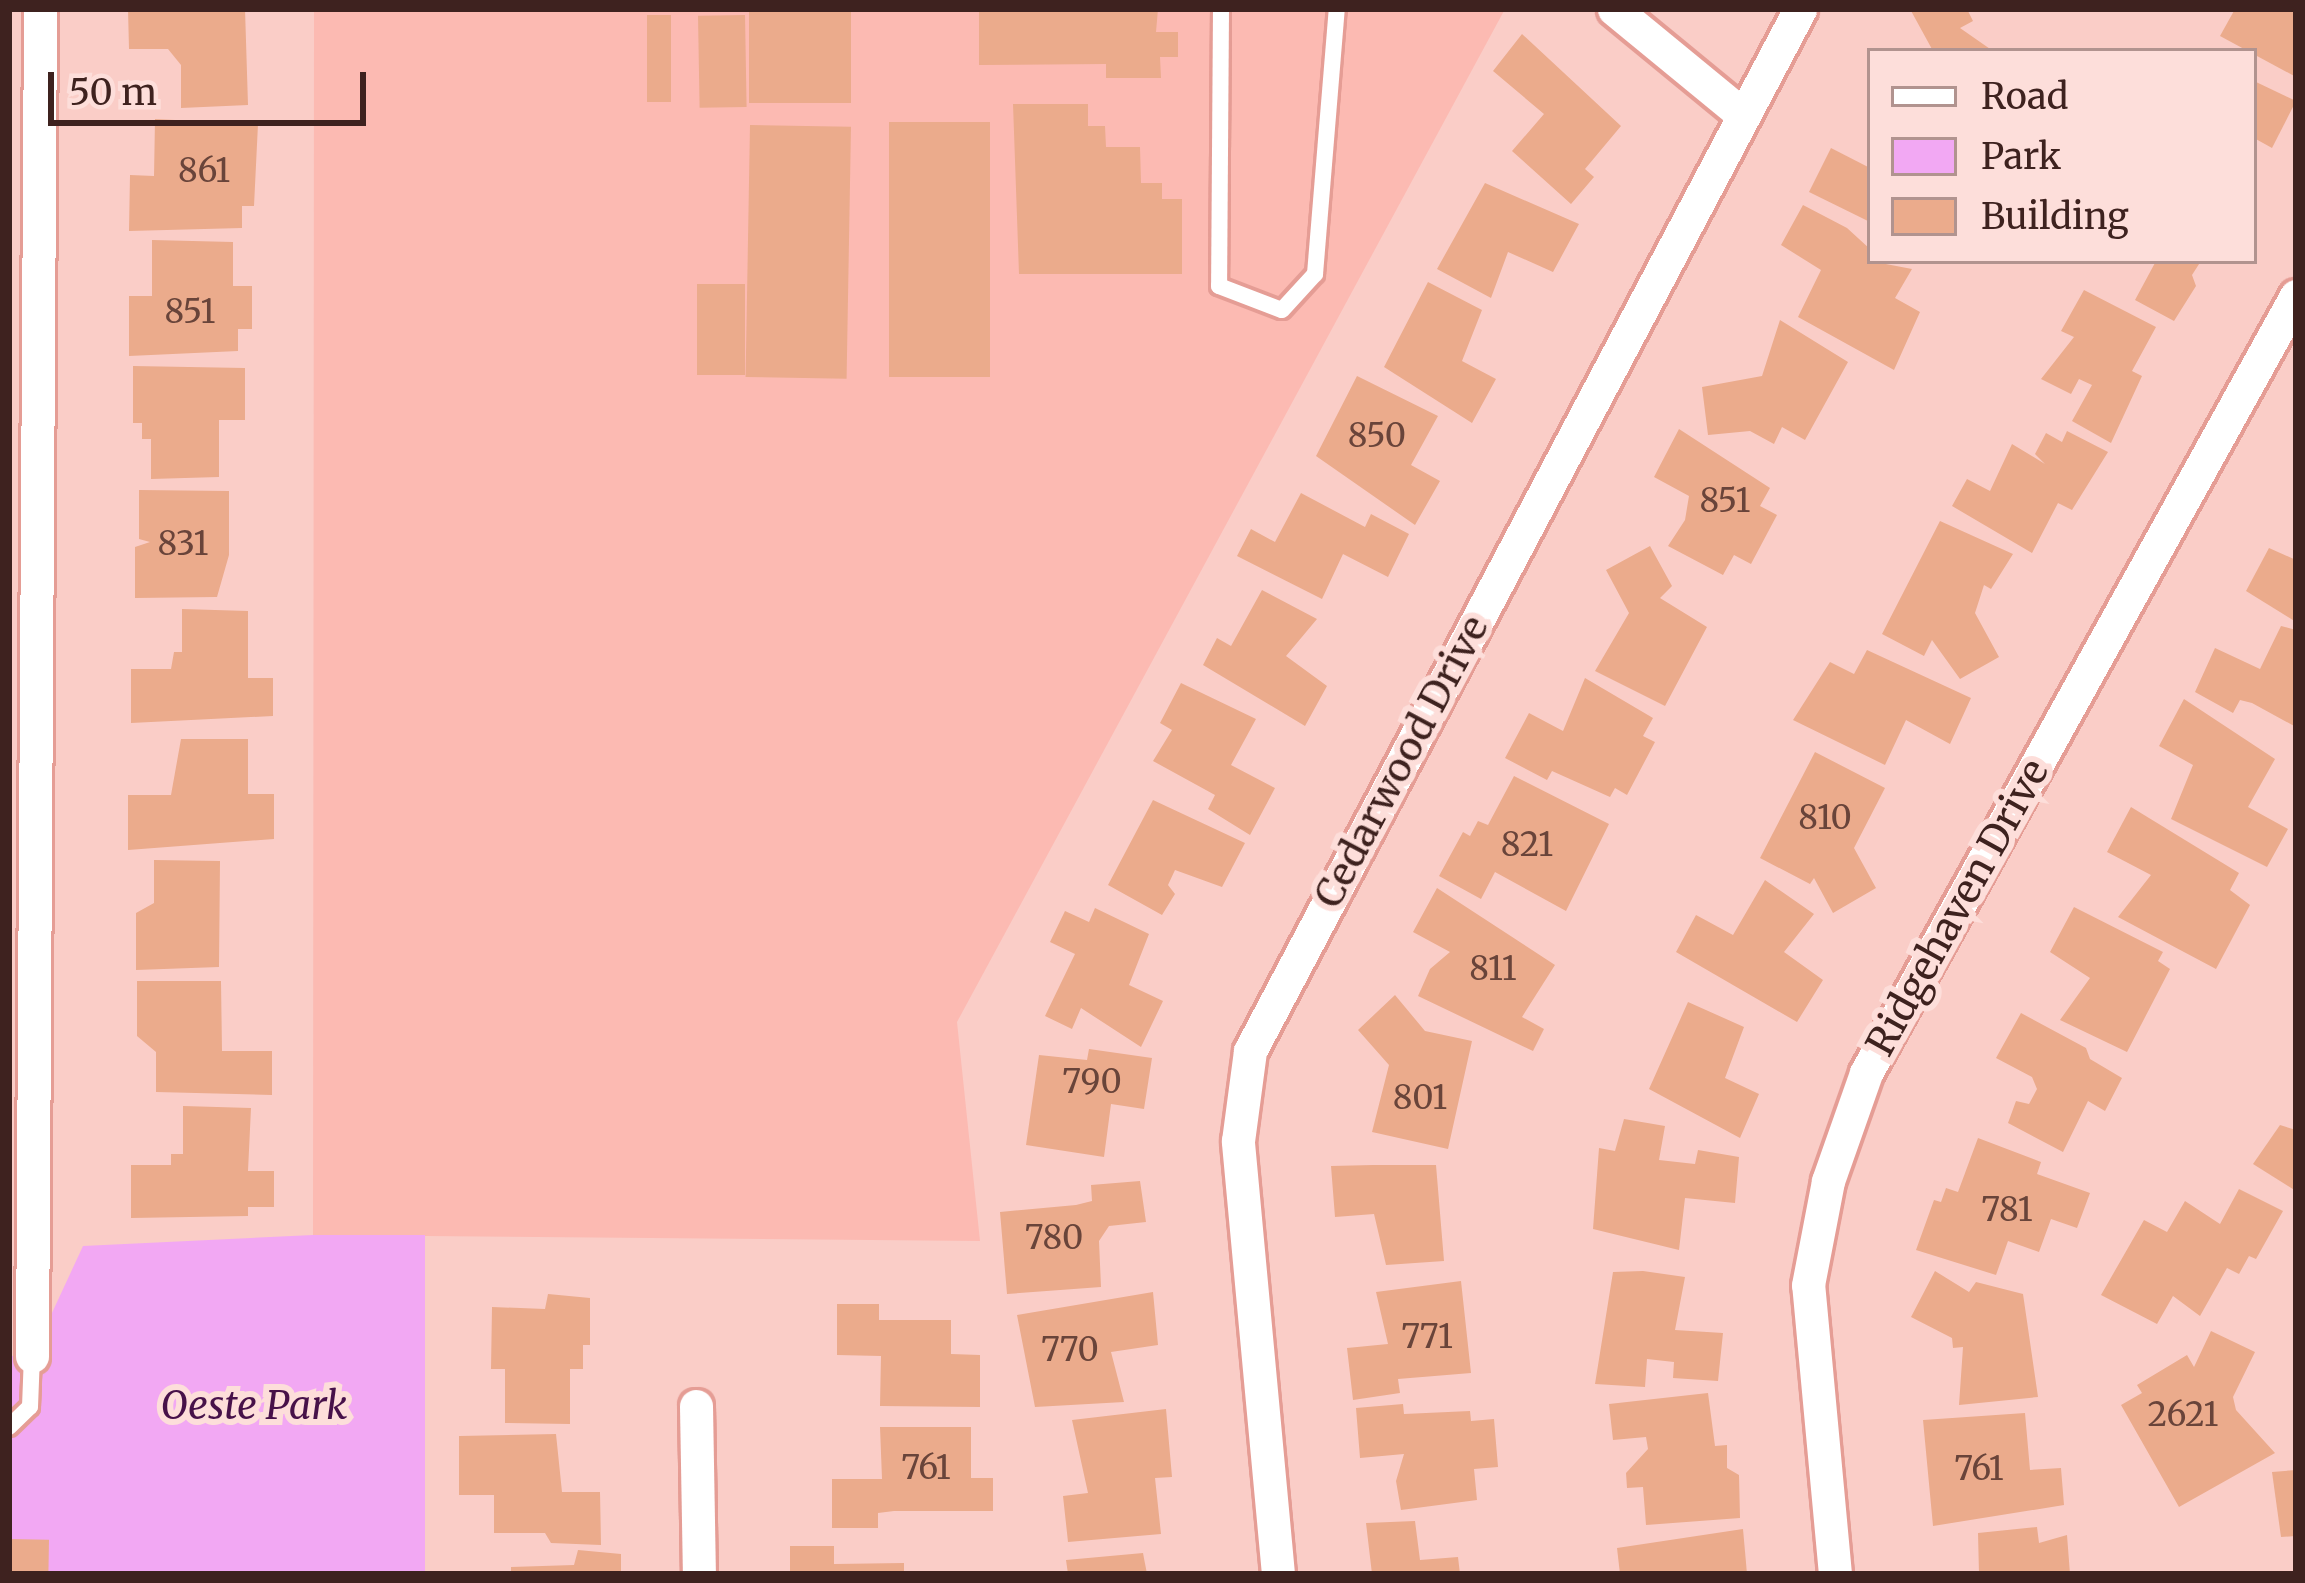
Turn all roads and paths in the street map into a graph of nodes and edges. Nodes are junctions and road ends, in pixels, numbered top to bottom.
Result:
1 (40, 9) edge
2 (1221, 9) edge
3 (1337, 9) edge
4 (1614, 9) edge
5 (1800, 9) edge
6 (1743, 115) junction
7 (2296, 296) edge
8 (21, 1078) edge
9 (32, 1356) joint
10 (696, 1406) dead end
11 (9, 1427) edge
12 (699, 1574) edge
13 (1278, 1574) edge
14 (1835, 1574) edge

1 - 8 street
2 - 3 lane
4 - 6 street
5 - 6 street, Cedarwood Drive
6 - 13 street, Cedarwood Drive
7 - 14 street, Ridgehaven Drive
8 - 9 street
9 - 11 lane
10 - 12 street

